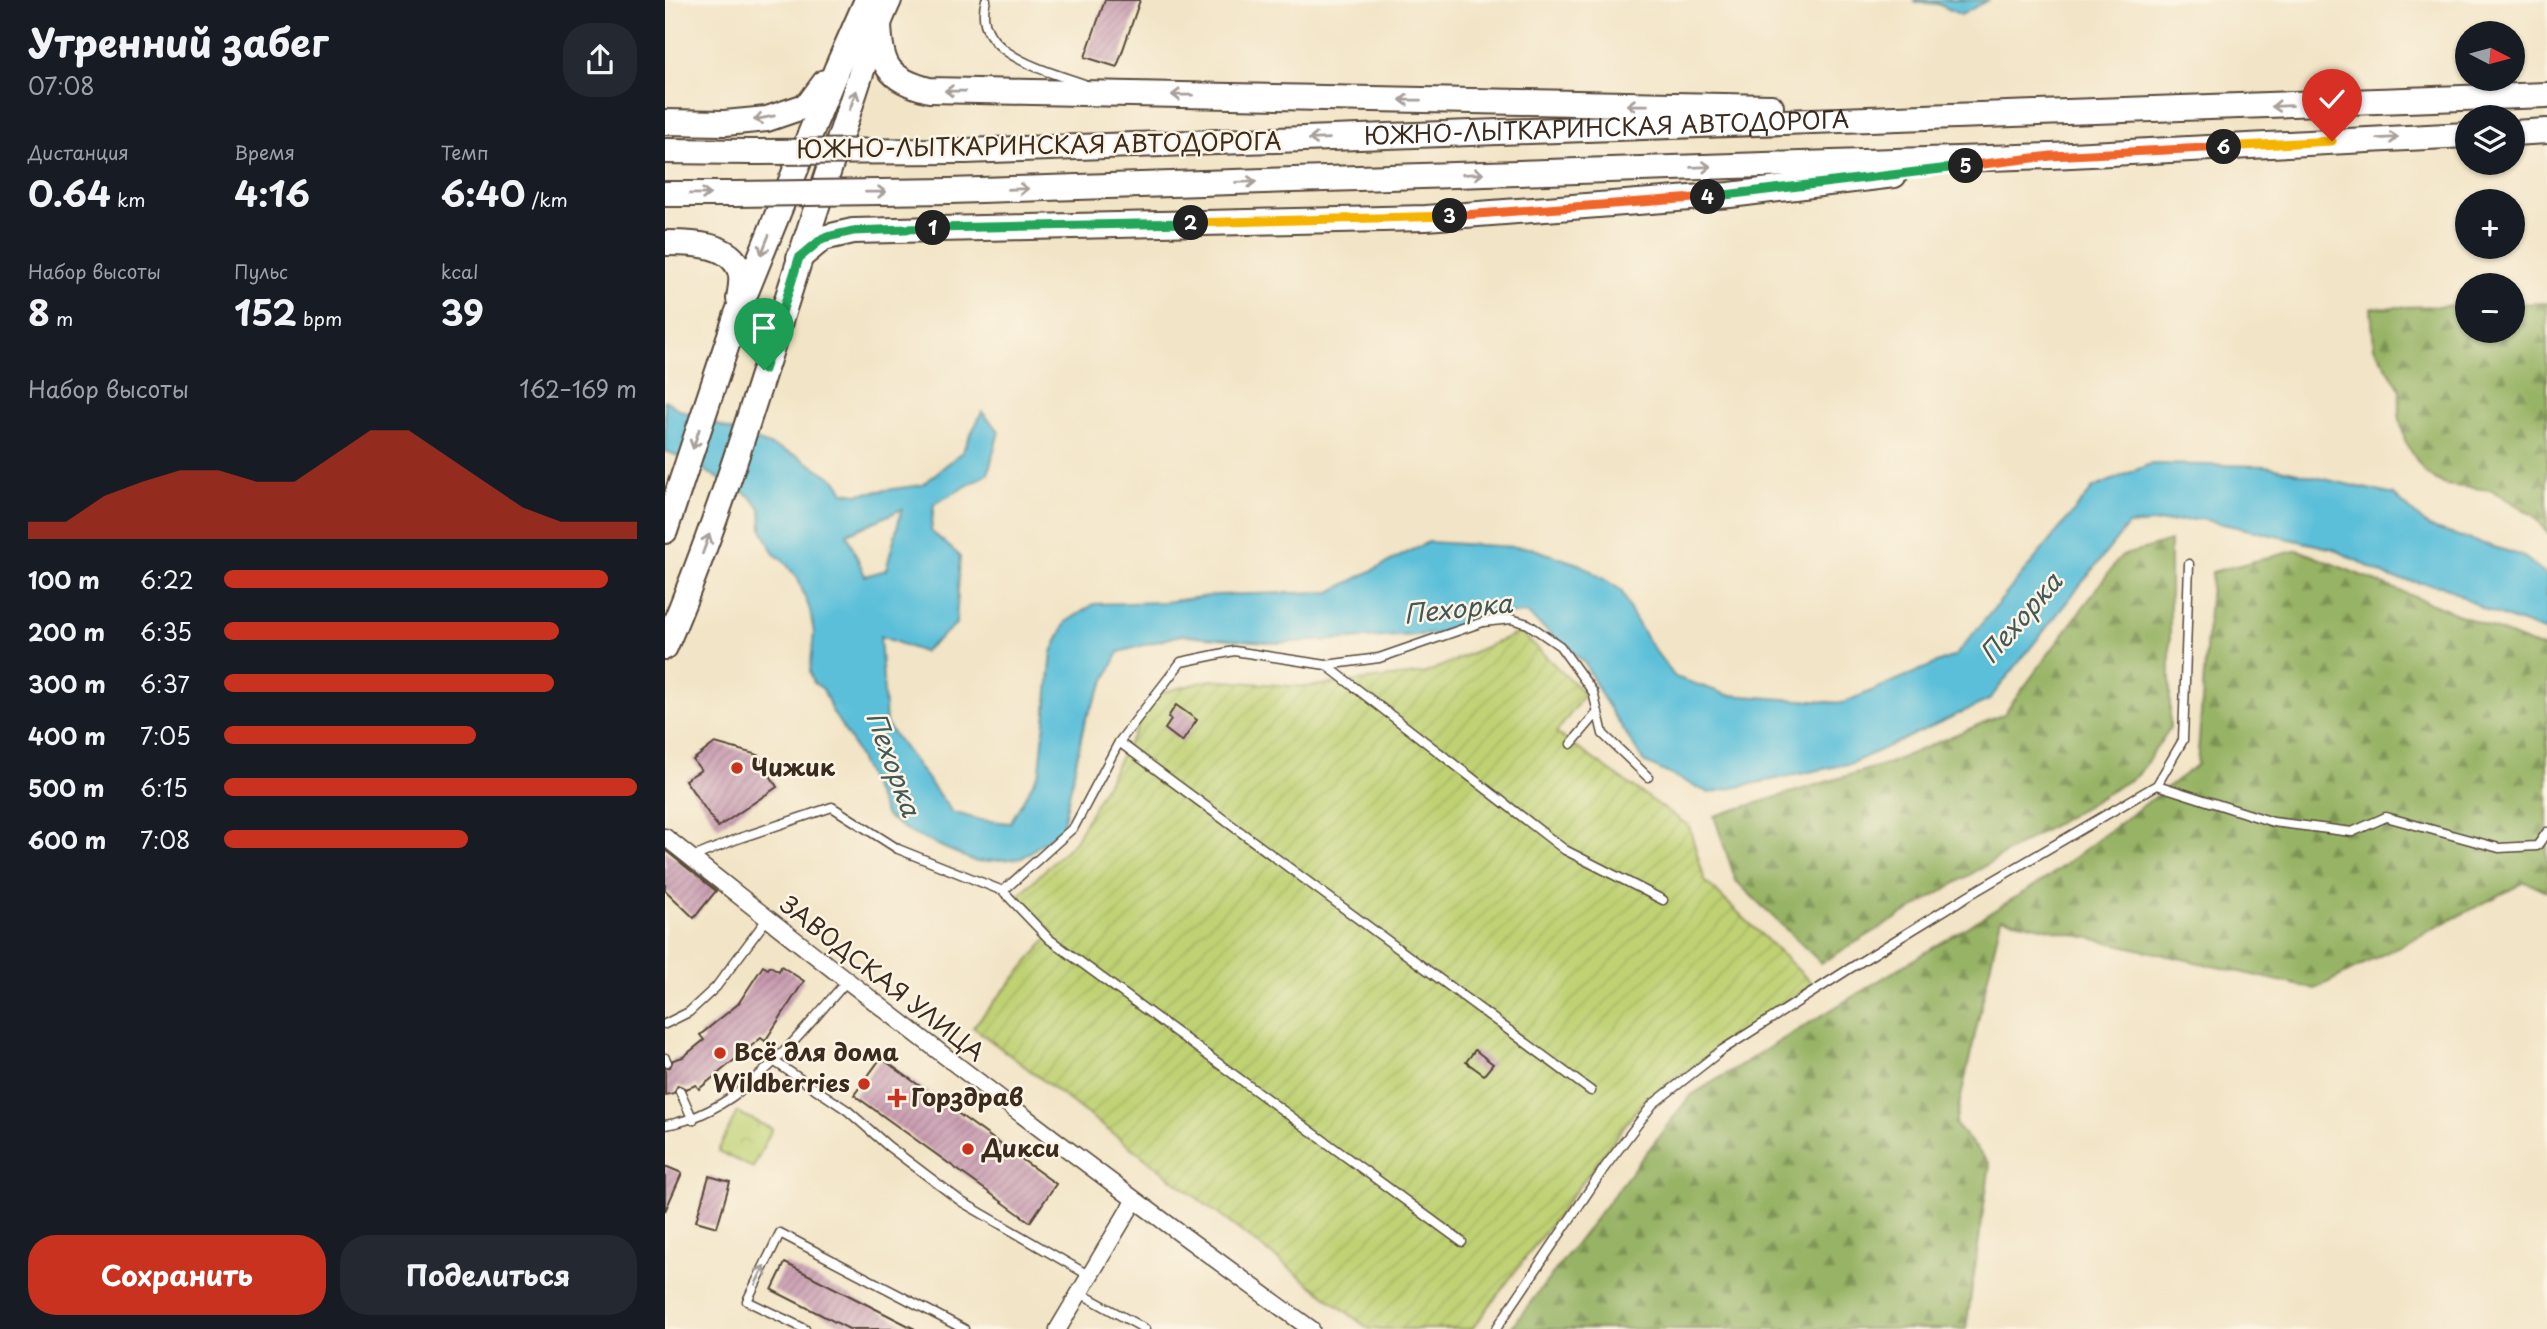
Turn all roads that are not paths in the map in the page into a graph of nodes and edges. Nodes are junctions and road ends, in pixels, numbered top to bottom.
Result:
1 (867, 0) edge
2 (986, 0) edge
3 (884, 11) edge
4 (837, 68) junction
5 (1095, 87) dead end
6 (2547, 95) edge
7 (2048, 113) junction
8 (665, 122) edge
9 (2547, 131) edge
10 (2525, 132) edge
11 (2455, 135) edge
12 (665, 151) edge
13 (2051, 156) junction
14 (665, 194) edge
15 (665, 243) edge
16 (799, 258) junction
17 (737, 314) junction
18 (665, 531) edge
19 (2189, 564) dead end
20 (665, 647) edge
21 (1326, 665) junction
22 (1598, 712) junction
23 (1119, 742) junction
24 (1571, 744) dead end
25 (1648, 777) dead end
26 (2157, 785) junction
27 (2547, 832) edge
28 (665, 837) edge
29 (691, 858) junction
30 (1003, 891) junction
31 (1663, 900) dead end
32 (767, 919) junction
33 (846, 982) junction
34 (665, 1024) edge
35 (775, 1062) junction
36 (680, 1091) dead end
37 (1591, 1091) dead end
38 (693, 1120) junction
39 (665, 1125) edge
40 (1134, 1201) junction
41 (1462, 1242) dead end
42 (1090, 1276) junction
43 (1080, 1293) junction
44 (805, 1329) edge
45 (964, 1329) edge
46 (1058, 1329) edge
47 (1145, 1329) edge
48 (1311, 1329) edge
49 (1496, 1329) edge

1 - 4 main road
2 - 5 lane
7 -> 3 main road
16 -> 3 main road
4 -> 8 main road
4 -> 17 main road
6 -> 7 main road, ЮЖНО-ЛЫТКАРИНСКАЯ АВТОДОРОГА
7 -> 12 main road, ЮЖНО-ЛЫТКАРИНСКАЯ АВТОДОРОГА, bridge
9 - 10 main road
13 -> 11 main road, ЮЖНО-ЛЫТКАРИНСКАЯ АВТОДОРОГА
14 -> 13 main road, ЮЖНО-ЛЫТКАРИНСКАЯ АВТОДОРОГА, bridge
13 - 16 main road
15 - 17 main road
20 -> 16 main road
17 -> 18 main road
19 - 26 lane
21 - 22 lane
21 - 23 lane
21 - 31 lane
22 - 24 lane
22 - 25 lane
23 - 30 lane
23 - 37 lane
26 - 27 lane
26 - 49 lane
28 - 29 street, ЗАВОДСКАЯ УЛИЦА
29 - 30 lane
29 - 32 street, ЗАВОДСКАЯ УЛИЦА
30 - 41 lane
32 - 33 street, ЗАВОДСКАЯ УЛИЦА
32 - 34 lane
33 - 35 lane
33 - 40 street, ЗАВОДСКАЯ УЛИЦА
35 - 38 lane
35 - 42 lane
36 - 38 lane
38 - 39 lane
40 - 42 street
40 - 48 street, ЗАВОДСКАЯ УЛИЦА
42 - 43 street
43 - 46 street
43 - 47 lane
44 -> 45 lane

